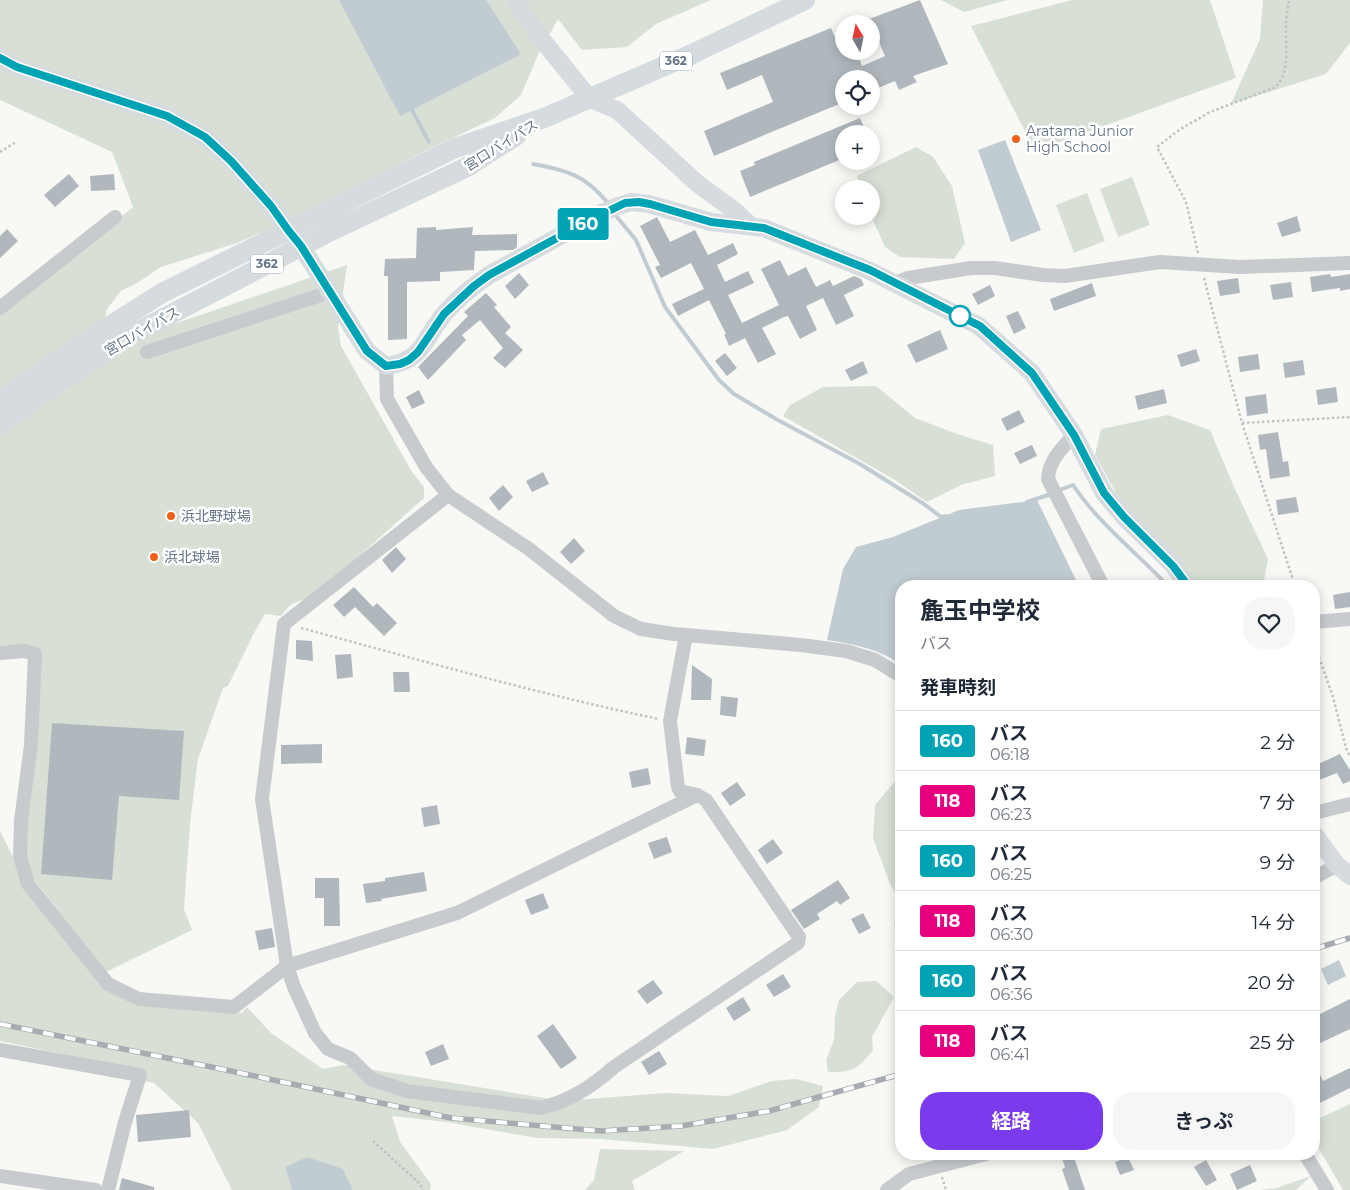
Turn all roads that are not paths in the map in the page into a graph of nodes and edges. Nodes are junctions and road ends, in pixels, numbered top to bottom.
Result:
1 (515, 0) edge
2 (805, 0) edge
3 (0, 58) edge
4 (590, 99) junction
5 (544, 118) junction
6 (115, 217) dead end
7 (750, 226) junction
8 (288, 230) junction
9 (301, 246) junction
10 (1350, 263) edge
11 (895, 283) junction
12 (330, 292) junction
13 (0, 308) edge
14 (147, 352) dead end
15 (386, 366) junction
16 (0, 401) edge
17 (0, 425) edge
18 (1074, 435) junction
19 (448, 495) junction
20 (1100, 580) edge
21 (1184, 580) edge
22 (1350, 619) edge
23 (1320, 622) edge
24 (686, 635) junction
25 (0, 653) edge
26 (895, 672) edge
27 (696, 795) junction
28 (1350, 804) edge
29 (1320, 812) edge
30 (1320, 841) edge
31 (1344, 870) edge
32 (1320, 876) edge
33 (286, 966) junction
34 (0, 1050) edge
35 (963, 1160) edge
36 (1309, 1160) edge
37 (0, 1176) edge
38 (96, 1190) edge
39 (108, 1190) edge
40 (886, 1190) edge
41 (1327, 1190) edge

1 - 4 main road
2 - 4 highway, 362
3 - 8 main road
4 - 5 highway, 362
4 - 7 main road
5 - 8 highway, 宮口バイパス / 362
5 - 9 highway, 宮口バイパス / 362
6 - 13 street
7 - 11 main road
7 - 15 main road
8 - 9 main road
8 - 16 highway, 宮口バイパス / 362
9 - 12 main road
9 - 17 highway, 宮口バイパス / 362
10 - 11 street
11 - 18 main road
12 - 14 street
12 - 15 main road
15 - 19 street
18 - 20 street
18 - 21 main road
19 - 24 street
19 - 33 street
22 - 23 street
24 - 26 street
24 - 27 street
25 - 33 street
27 - 33 street
27 - 33 street
28 - 29 street
30 - 31 main road
31 - 32 street
34 - 39 street
35 - 40 street
36 - 41 street
37 - 38 street

